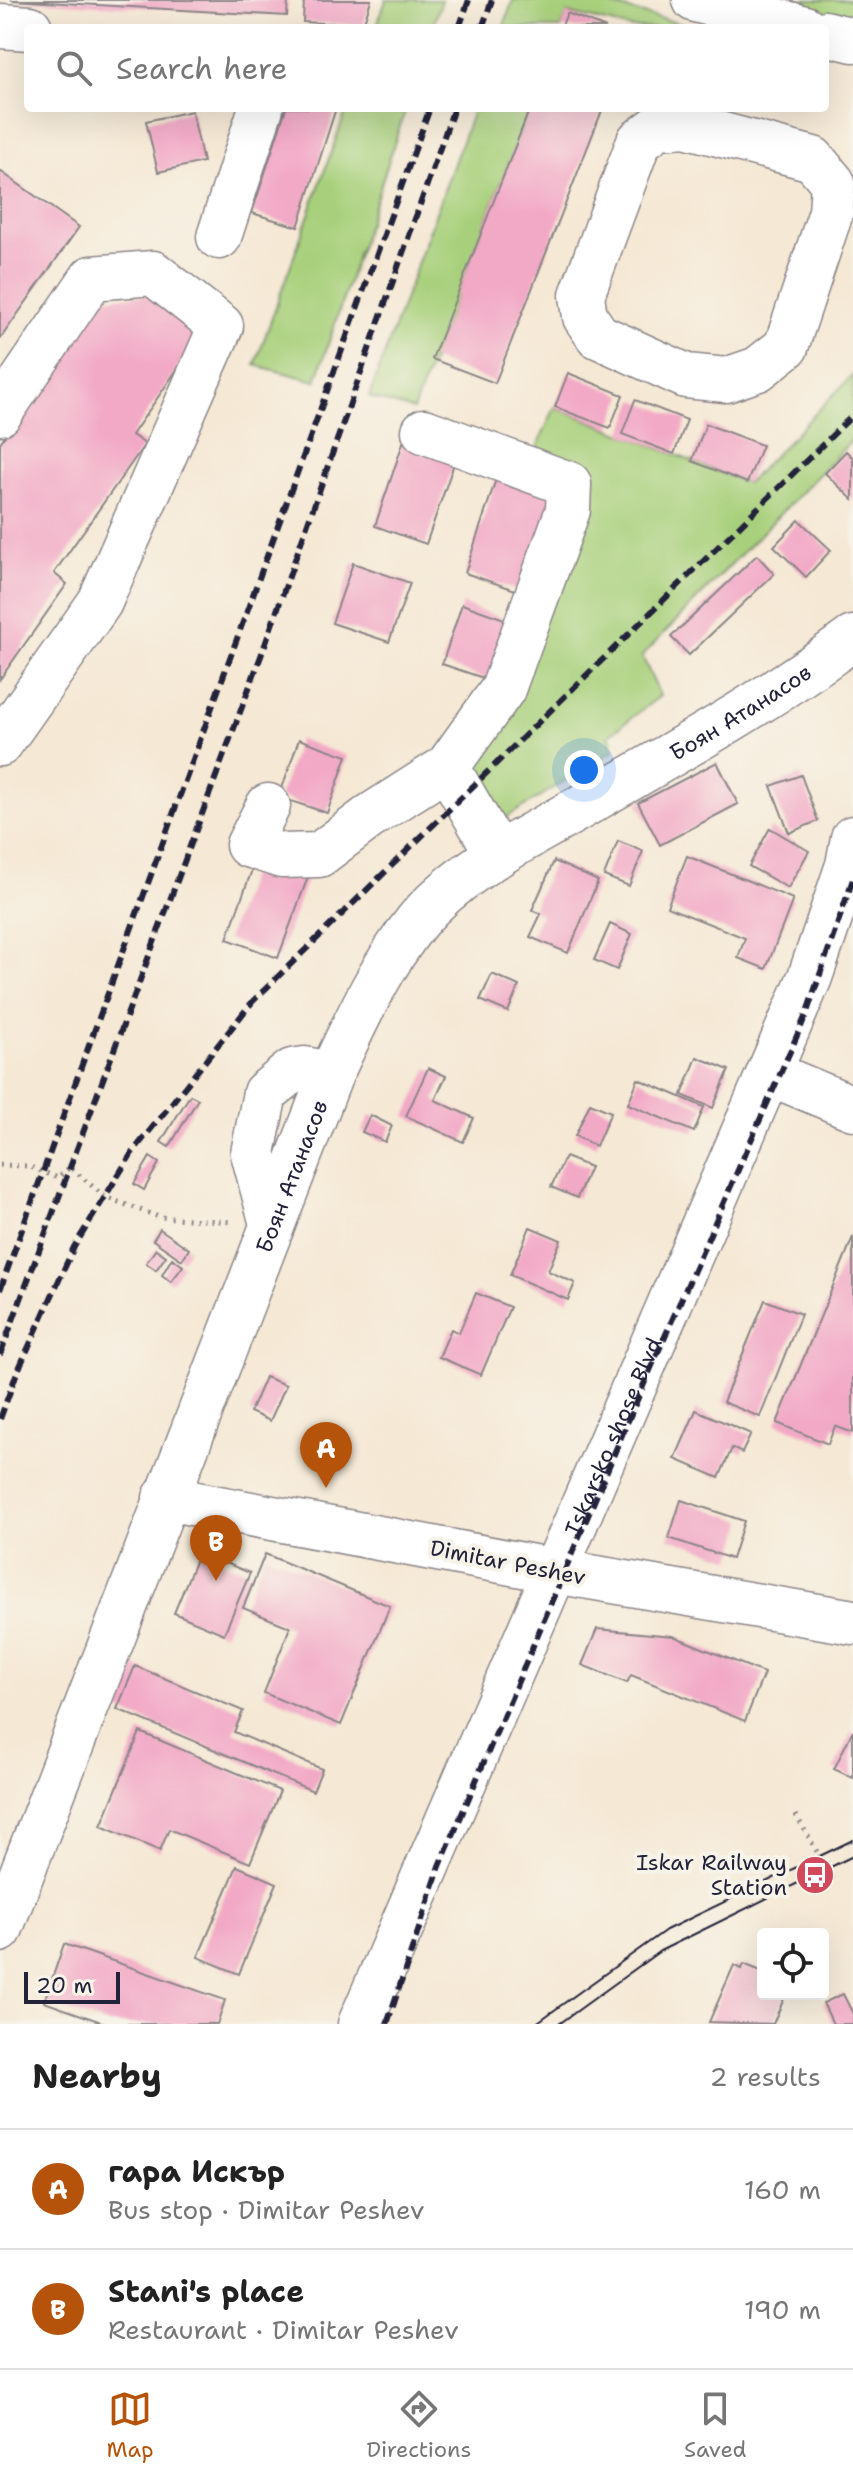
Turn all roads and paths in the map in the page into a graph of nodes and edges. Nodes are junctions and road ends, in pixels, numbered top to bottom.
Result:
1 (695, 0) edge
2 (789, 24) edge
3 (0, 26) edge
4 (24, 28) edge
5 (829, 34) edge
6 (853, 40) edge
7 (260, 112) edge
8 (843, 181) edge
9 (219, 237) dead end
10 (0, 413) edge
11 (424, 431) dead end
12 (853, 638) edge
13 (0, 744) edge
14 (447, 767) junction
15 (268, 806) dead end
16 (853, 838) edge
17 (498, 855) junction
18 (769, 1073) junction
19 (853, 1108) edge
20 (0, 1165) edge
21 (272, 1224) junction
22 (165, 1498) junction
23 (555, 1571) junction
24 (853, 1622) edge
25 (796, 1815) dead end
26 (835, 1883) dead end
27 (0, 1930) edge
28 (360, 2024) edge

1 - 2 street
3 - 4 street
5 - 6 street
7 - 9 street
8 - 8 street
10 - 13 street
11 - 14 street
12 - 17 street, Боян Атанасов
14 - 15 street
14 - 17 street
16 - 18 street, Iskarsko shose Blvd.
17 - 21 street, Боян Атанасов
18 - 19 street
18 - 23 street, Iskarsko shose Blvd.
20 - 21 path
21 - 22 street, Боян Атанасов
22 - 23 street, Dimitar Peshev
22 - 27 street, Боян Атанасов
23 - 24 street, Dimitar Peshev
23 - 28 street, Iskarsko shose Blvd.
25 - 26 path

